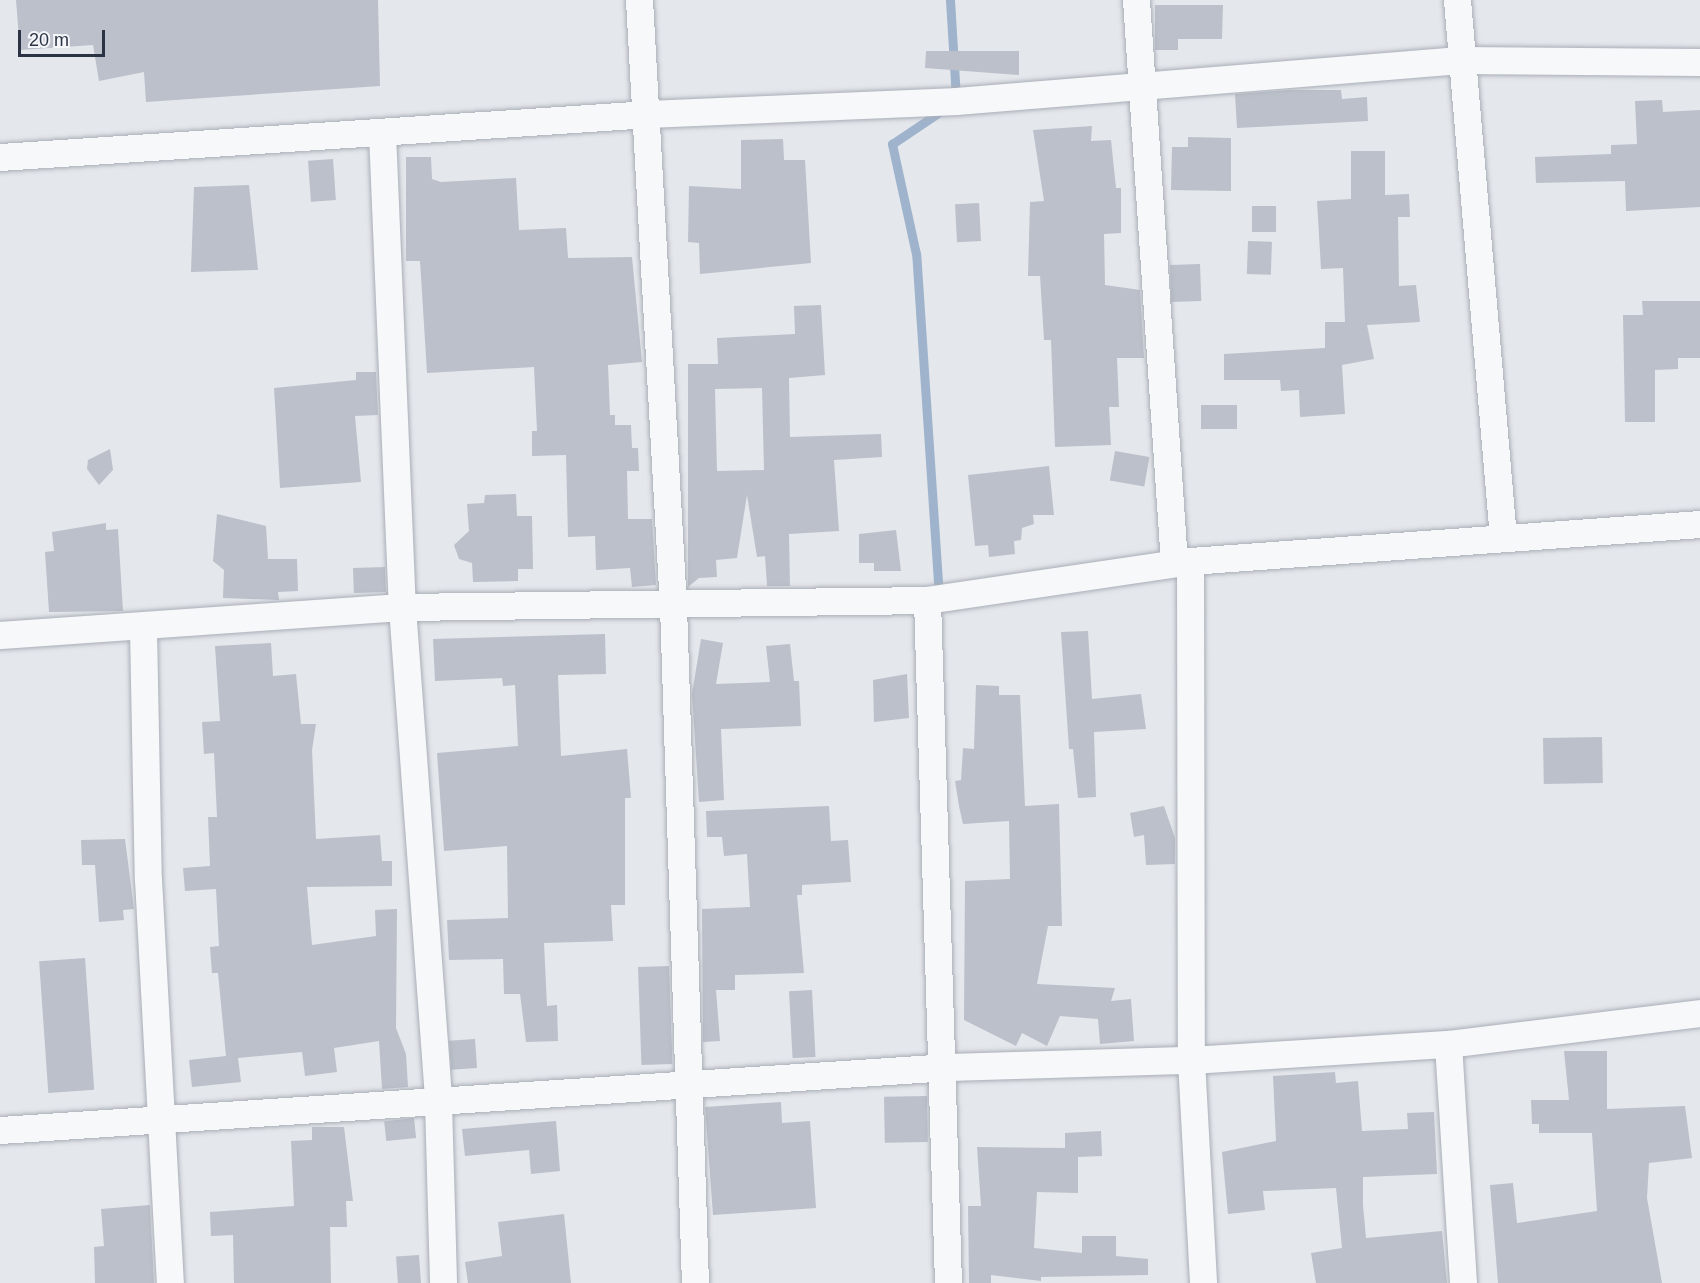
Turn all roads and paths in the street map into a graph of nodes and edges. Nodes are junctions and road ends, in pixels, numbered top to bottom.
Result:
1 (639, 0) edge
2 (1136, 0) edge
3 (1457, 0) edge
4 (1461, 60) junction
5 (1700, 62) edge
6 (1142, 82) junction
7 (649, 114) junction
8 (382, 133) junction
9 (0, 157) edge
10 (1700, 524) edge
11 (1503, 538) junction
12 (1182, 562) junction
13 (927, 600) junction
14 (673, 606) junction
15 (402, 607) junction
16 (143, 629) junction
17 (0, 635) edge
18 (1700, 1013) edge
19 (1448, 1044) junction
20 (1191, 1060) junction
21 (942, 1071) junction
22 (688, 1084) junction
23 (438, 1102) junction
24 (162, 1117) junction
25 (0, 1130) edge
26 (170, 1283) edge
27 (444, 1283) edge
28 (694, 1283) edge
29 (948, 1283) edge
30 (1203, 1283) edge
31 (1463, 1283) edge

1 - 7 street
2 - 6 street
3 - 4 street
4 - 5 street
4 - 6 street
4 - 11 street
6 - 7 street
6 - 12 street
7 - 8 street
7 - 14 street
8 - 9 street
8 - 15 street
10 - 11 street
11 - 12 street
12 - 13 street
12 - 20 street
13 - 14 street
13 - 21 street
14 - 15 street
14 - 22 street
15 - 16 street
15 - 23 street
16 - 17 street
16 - 24 street
18 - 19 street
19 - 20 street
19 - 31 street
20 - 21 street
20 - 30 street
21 - 22 street
21 - 29 street
22 - 23 street
22 - 28 street
23 - 24 street
23 - 27 street
24 - 25 street
24 - 26 street

